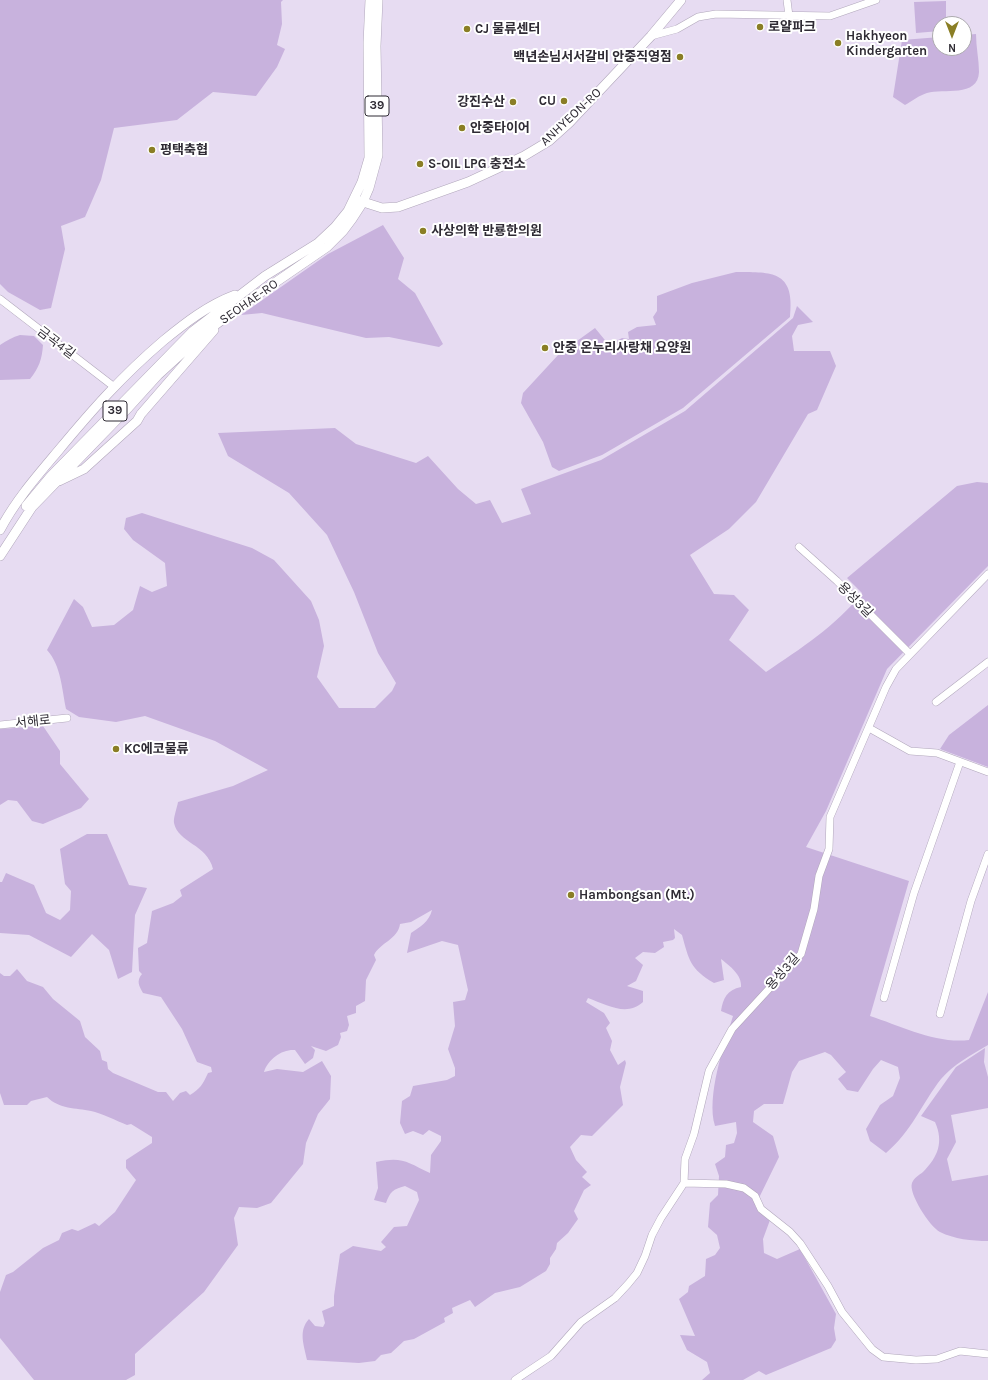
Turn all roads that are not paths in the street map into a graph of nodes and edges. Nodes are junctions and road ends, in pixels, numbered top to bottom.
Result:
1 (365, 0) edge
2 (370, 0) edge
3 (681, 0) edge
4 (787, 0) edge
5 (876, 0) edge
6 (378, 2) edge
7 (789, 16) junction
8 (651, 36) junction
9 (368, 43) junction
10 (359, 200) junction
11 (246, 292) junction
12 (0, 299) edge
13 (224, 318) junction
14 (113, 386) junction
15 (56, 482) junction
16 (0, 530) edge
17 (0, 545) edge
18 (799, 547) dead end
19 (0, 556) edge
20 (988, 574) edge
21 (910, 654) junction
22 (988, 662) edge
23 (936, 702) dead end
24 (66, 718) dead end
25 (0, 725) edge
26 (869, 728) junction
27 (960, 762) junction
28 (988, 772) edge
29 (988, 854) edge
30 (884, 998) dead end
31 (940, 1014) dead end
32 (684, 1183) junction
33 (988, 1354) edge
34 (515, 1380) edge

1 - 9 main road
2 - 9 main road, SEOHAE-RO / 39
3 - 8 main road, ANHYEON-RO
4 - 7 street
5 - 7 street
6 - 10 main road, SEOHAE-RO / 39
7 - 8 street
8 - 10 main road, ANHYEON-RO
9 - 10 main road, SEOHAE-RO / 39
10 - 11 main road, SEOHAE-RO / 39
10 - 13 main road, SEOHAE-RO / 39
11 - 14 main road
11 - 17 main road, SEOHAE-RO / 39
12 - 14 street, 금곡4길
13 - 15 main road, SEOHAE-RO / 39
13 - 15 main road
14 - 16 main road
15 - 19 main road, SEOHAE-RO / 39
18 - 21 street, 용성3길
20 - 21 street, 용성3길
21 - 26 street, 용성3길
22 - 23 street
24 - 25 street, 서해로
26 - 27 street
26 - 32 street, 용성3길
27 - 28 street
27 - 30 street
29 - 31 street
32 - 33 street
32 - 34 street

